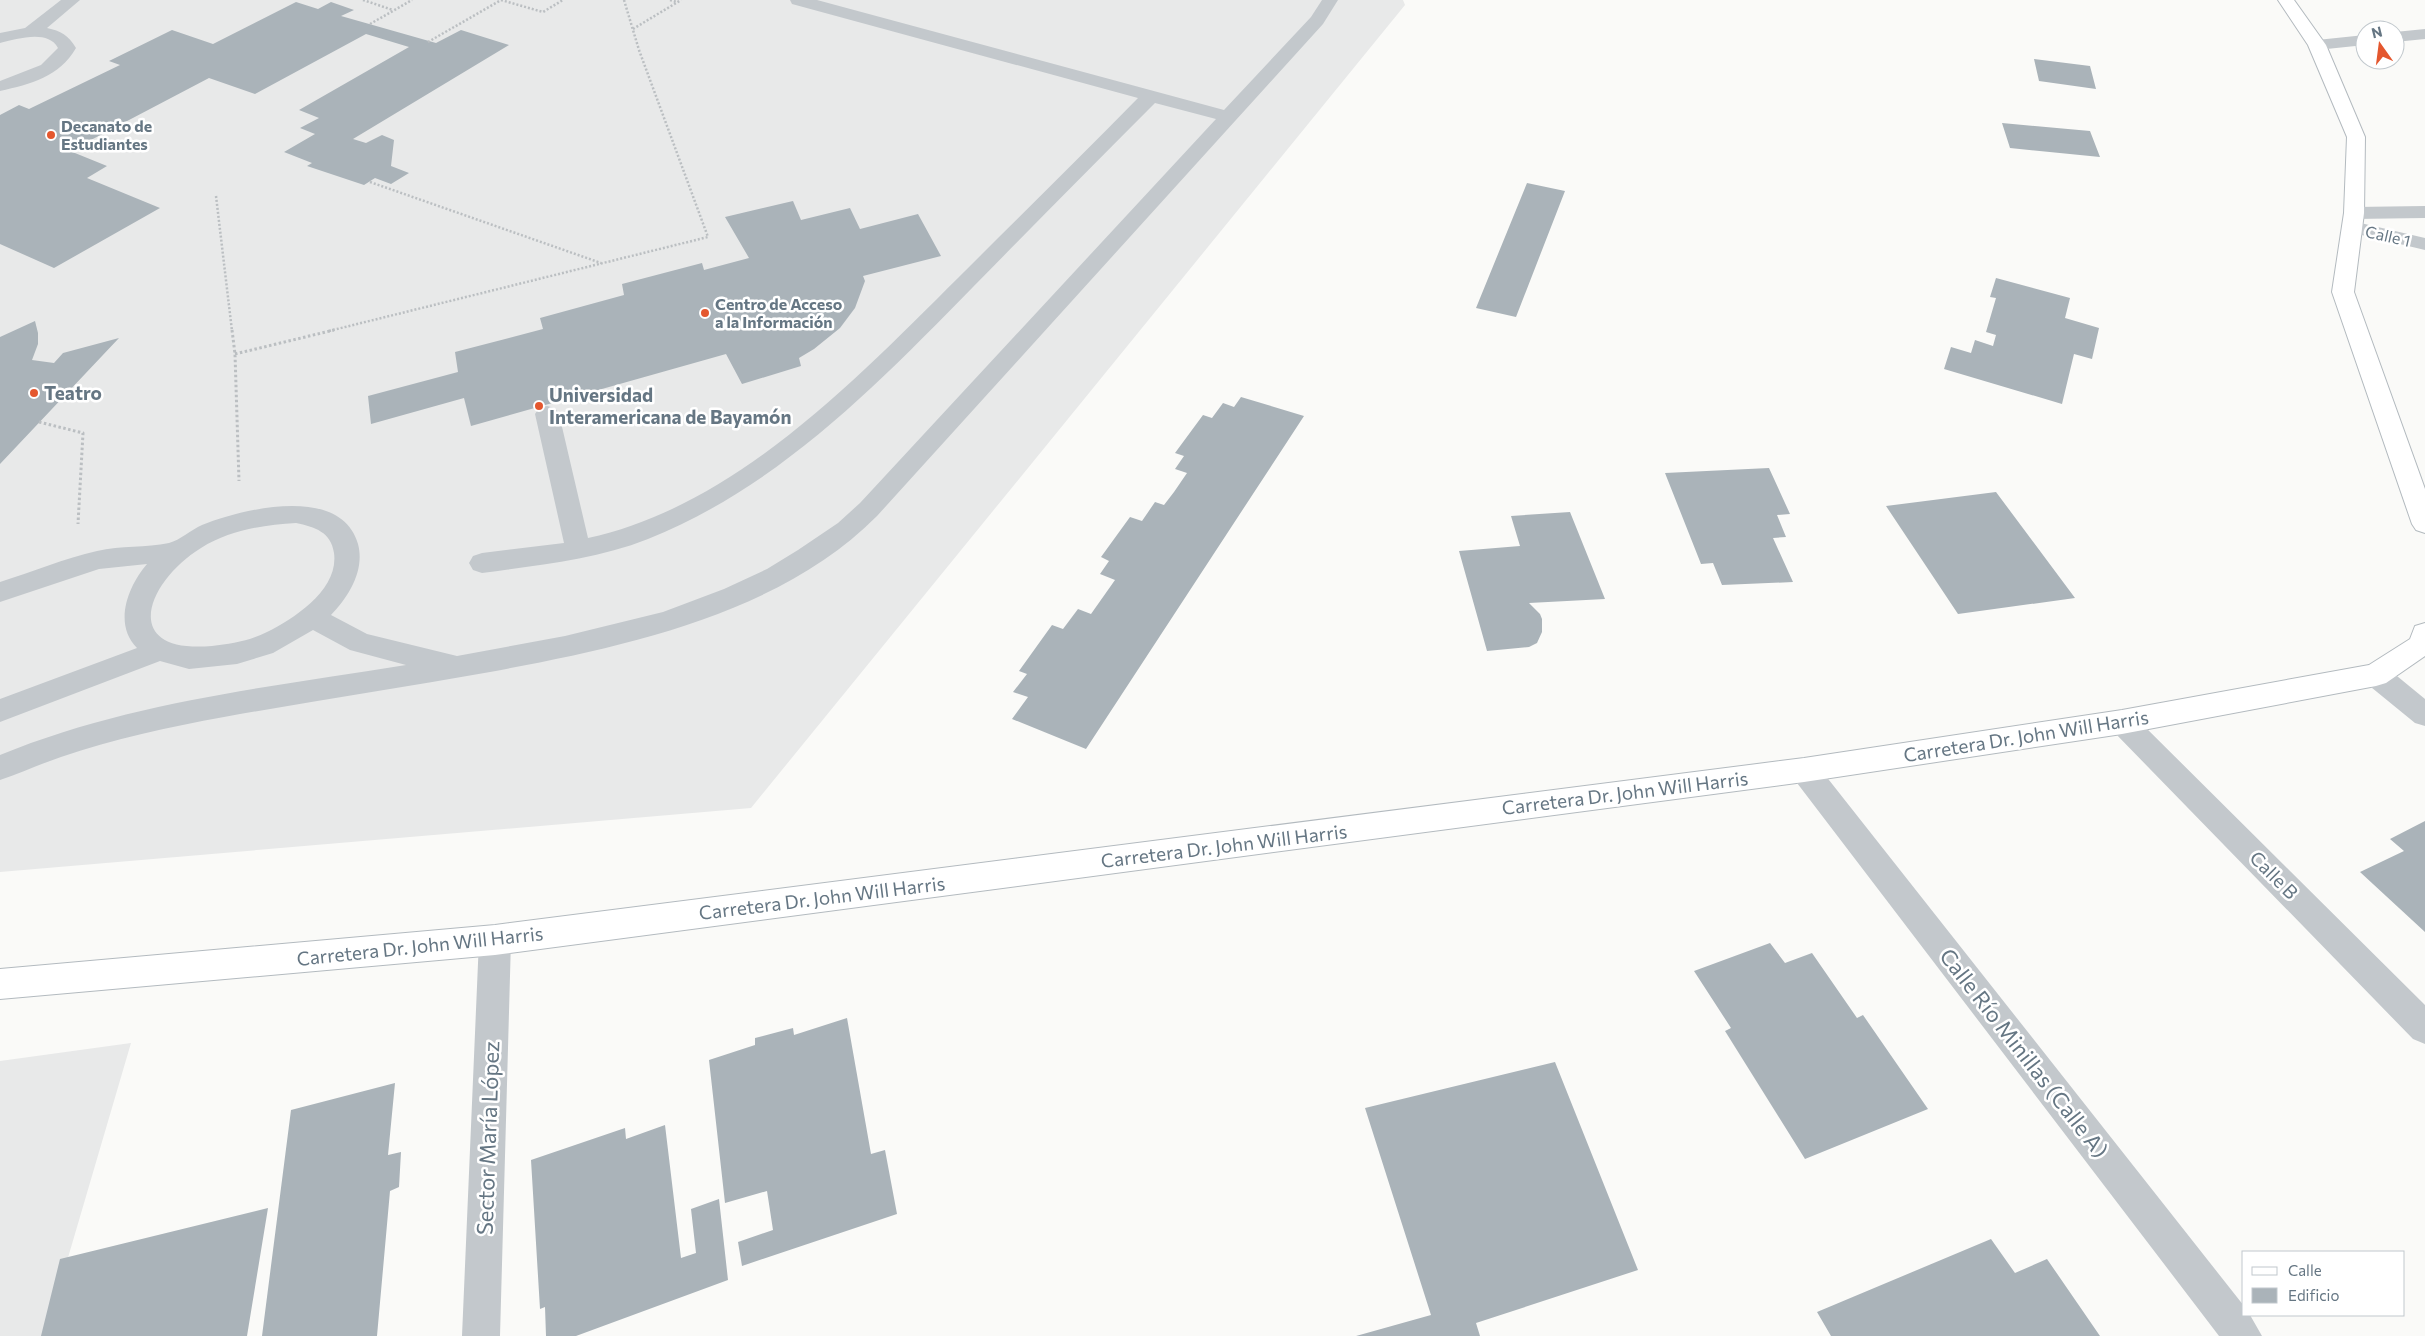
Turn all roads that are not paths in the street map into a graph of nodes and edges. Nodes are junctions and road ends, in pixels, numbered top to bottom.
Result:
1 (72, 0) edge
2 (798, 0) edge
3 (1330, 0) edge
4 (2286, 0) edge
5 (29, 33) junction
6 (2425, 34) edge
7 (2405, 36) edge
8 (0, 38) edge
9 (2355, 41) edge
10 (2317, 45) junction
11 (0, 86) edge
12 (1150, 97) junction
13 (1228, 117) junction
14 (2425, 212) edge
15 (2353, 220) junction
16 (2425, 244) edge
17 (547, 414) dead end
18 (2425, 524) edge
19 (578, 550) junction
20 (180, 551) junction
21 (482, 563) dead end
22 (0, 592) edge
23 (311, 616) junction
24 (2425, 633) edge
25 (158, 651) junction
26 (458, 667) junction
27 (2376, 675) junction
28 (0, 711) edge
29 (2425, 715) edge
30 (2122, 722) junction
31 (0, 768) edge
32 (1804, 770) junction
33 (495, 940) junction
34 (0, 984) edge
35 (2425, 1028) edge
36 (480, 1336) edge
37 (2243, 1336) edge

1 - 5 street
2 - 12 street
3 - 13 street
4 - 10 street
5 - 8 street
5 - 11 street
6 - 7 street
9 - 10 street
10 - 15 street
12 - 13 street
12 - 19 street
13 - 26 street
14 - 15 street
15 - 16 street, Calle 1
15 - 18 street
17 - 19 street
19 - 21 street
20 - 22 street
20 - 23 street
20 - 25 street
23 - 25 street
23 - 26 street
24 - 27 street, Carretera Dr. John Will Harris
25 - 28 street
26 - 31 street
27 - 29 street
27 - 30 street, Carretera Dr. John Will Harris
30 - 32 street, Carretera Dr. John Will Harris
30 - 35 street, Calle B
32 - 33 street, Carretera Dr. John Will Harris
32 - 37 street, Calle Río Minillas (Calle A)
33 - 34 street, Carretera Dr. John Will Harris
33 - 36 street, Sector María López

